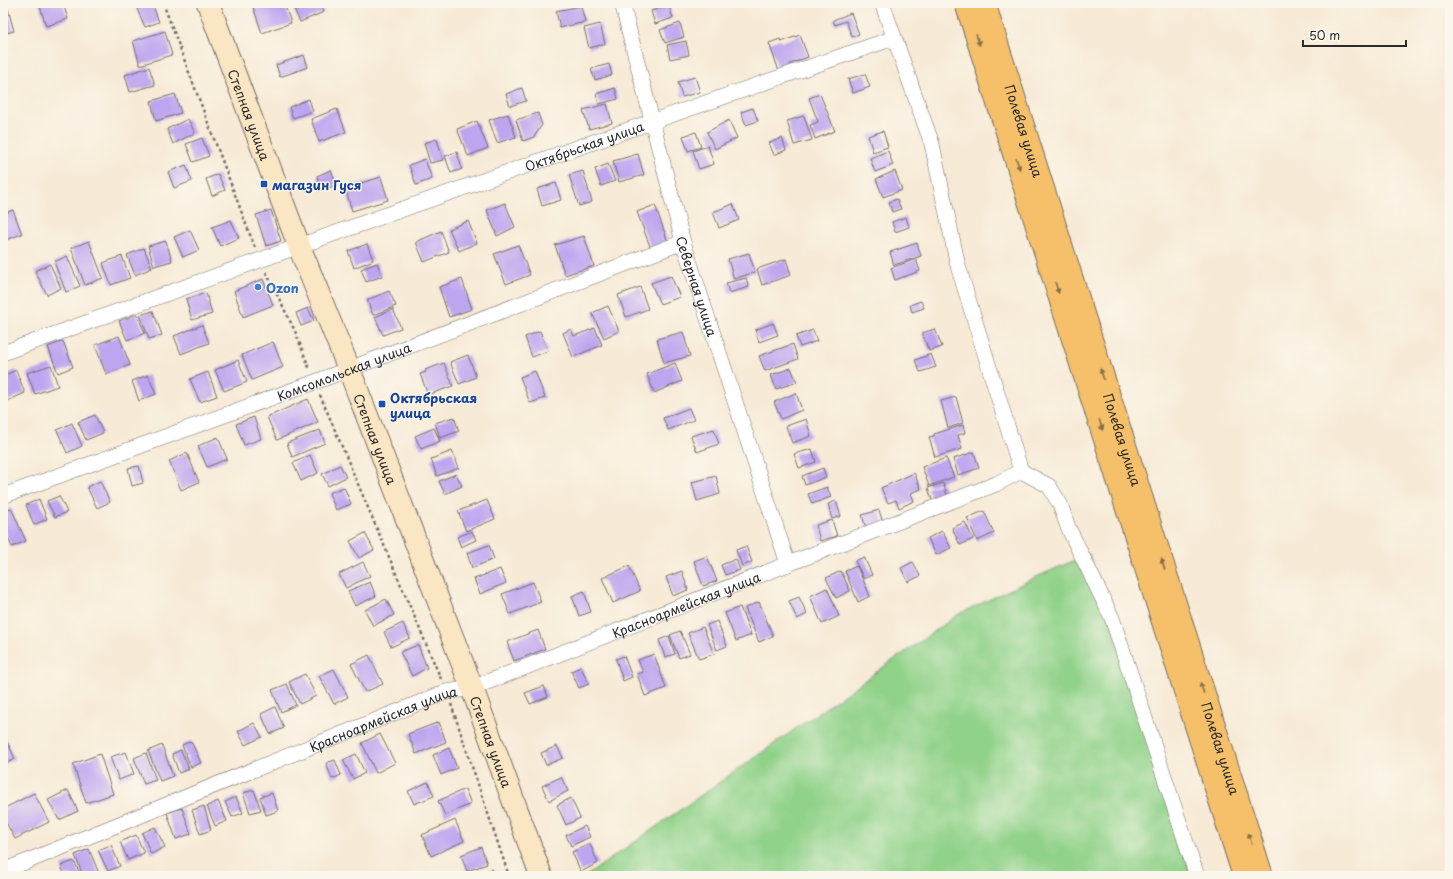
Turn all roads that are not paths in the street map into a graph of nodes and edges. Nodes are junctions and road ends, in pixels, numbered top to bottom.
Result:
1 (208, 3) edge
2 (622, 3) edge
3 (882, 3) edge
4 (966, 3) edge
5 (984, 3) edge
6 (894, 38) junction
7 (652, 121) junction
8 (683, 242) junction
9 (299, 246) junction
10 (3, 353) edge
11 (349, 369) junction
12 (1021, 471) junction
13 (3, 496) edge
14 (788, 564) junction
15 (472, 688) junction
16 (3, 871) edge
17 (541, 876) edge
18 (1197, 876) edge
19 (1244, 876) edge
20 (1262, 876) edge

1 - 9 main road, Степная улица
2 - 7 street, Северная улица
3 - 6 street
4 -> 19 highway, Полевая улица
20 -> 5 highway, Полевая улица
6 - 7 street, Октябрьская улица
6 - 12 street
7 - 8 street, Северная улица
7 - 9 street, Октябрьская улица
8 - 11 street, Комсомольская улица
8 - 14 street, Северная улица
9 - 10 street, Октябрьская улица
9 - 11 main road, Степная улица
11 - 13 street, Комсомольская улица
11 - 15 main road, Степная улица
12 - 14 street, Красноармейская улица
12 - 18 street
14 - 15 street, Красноармейская улица
15 - 16 street, Красноармейская улица
15 - 17 main road, Степная улица

